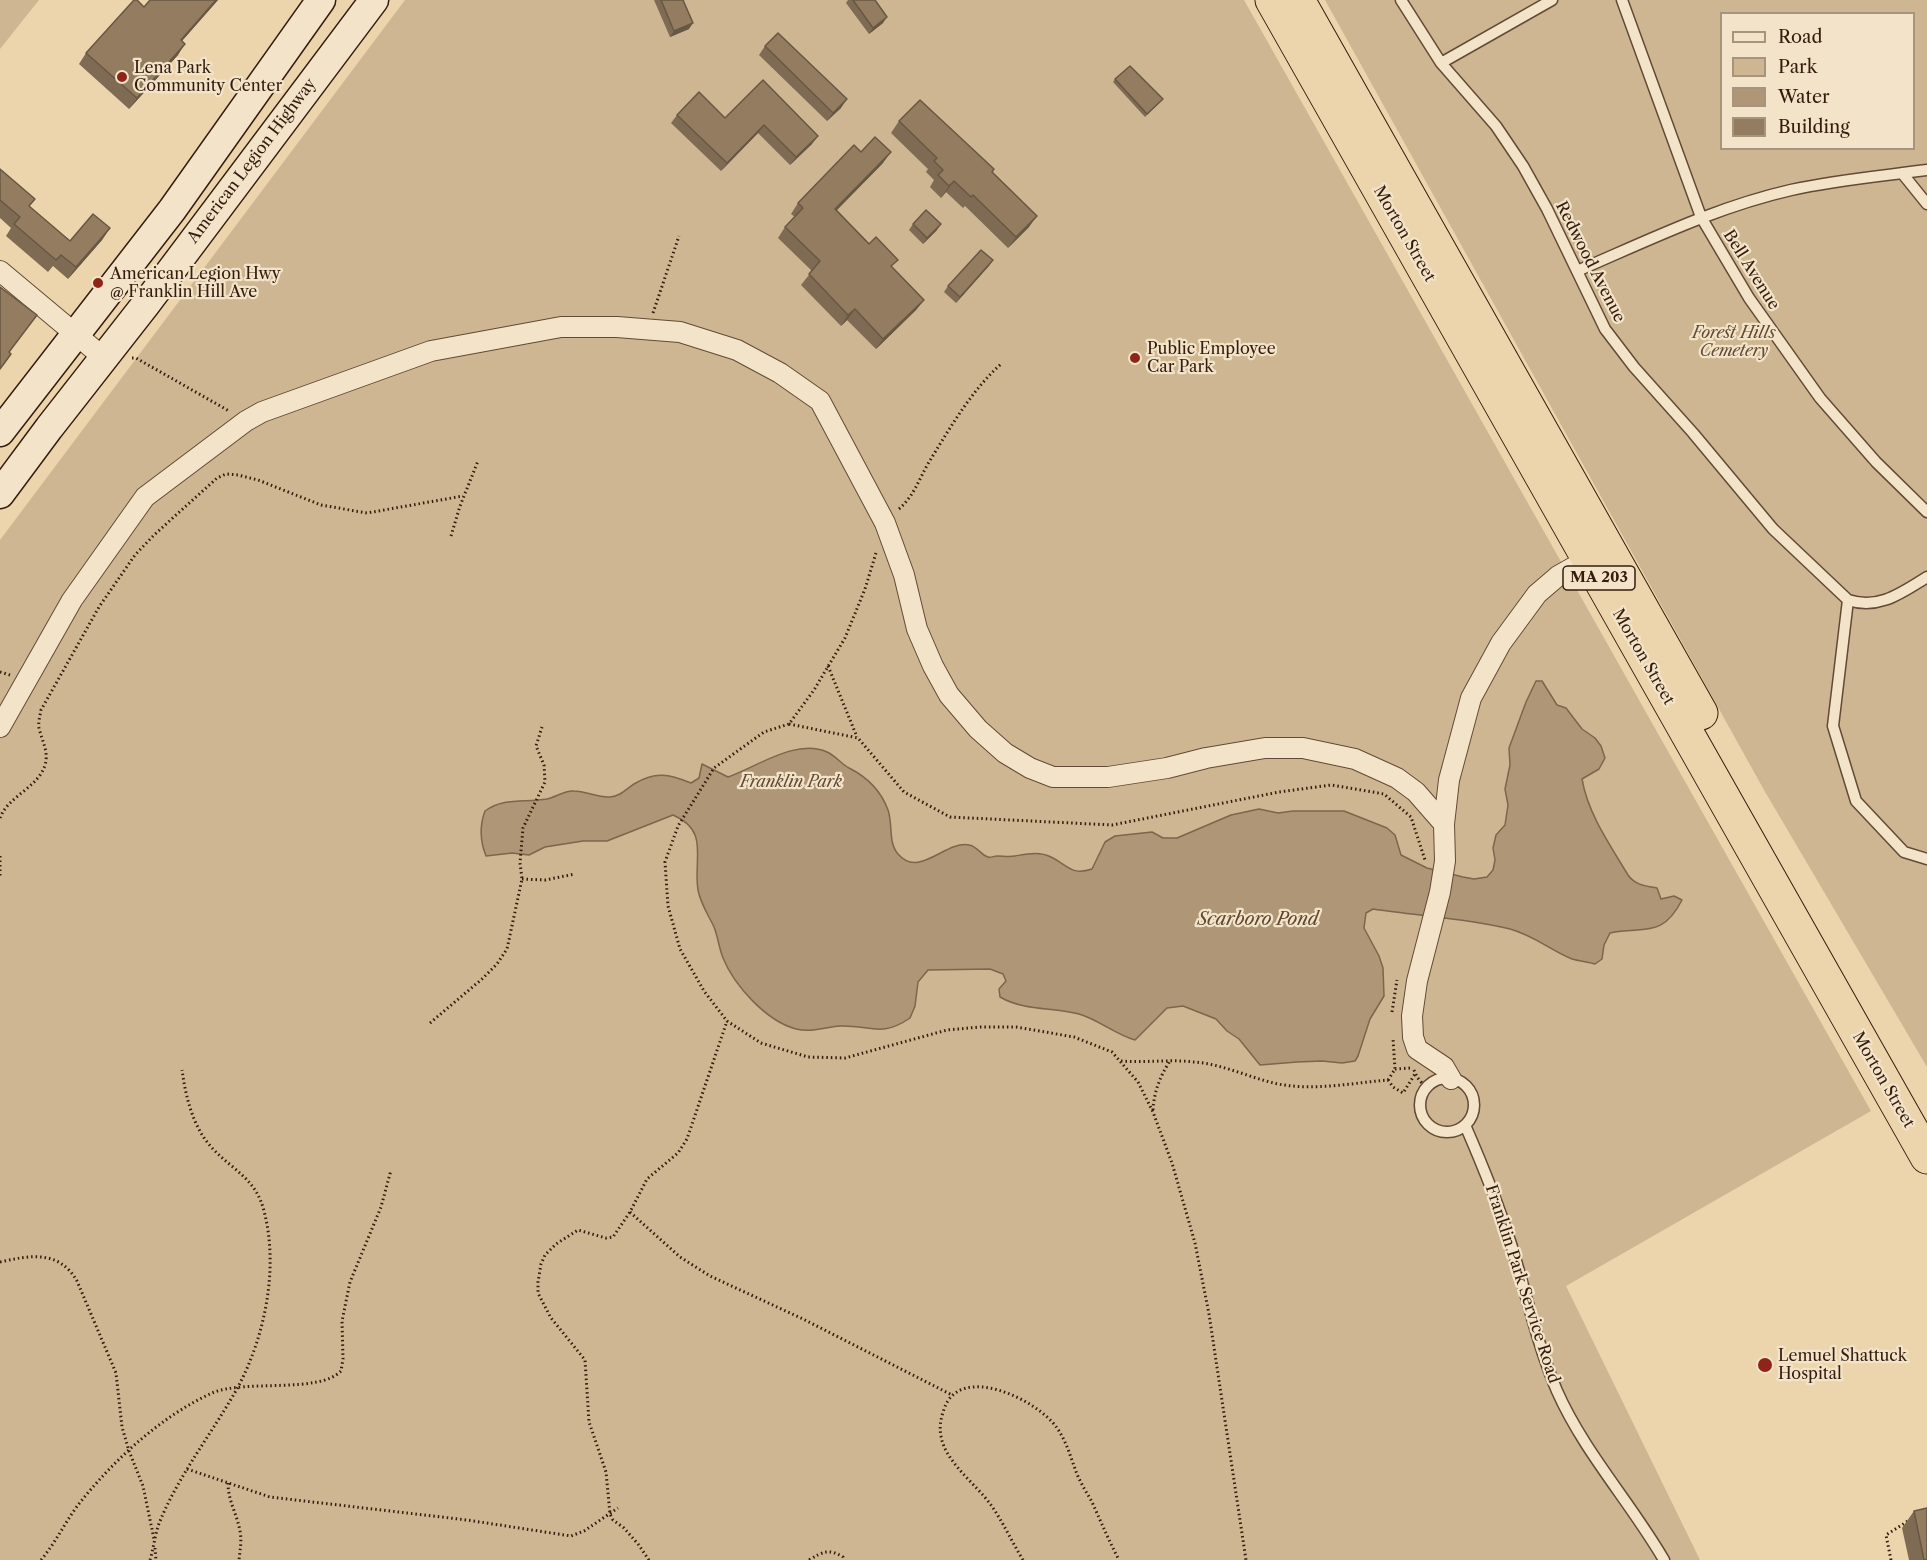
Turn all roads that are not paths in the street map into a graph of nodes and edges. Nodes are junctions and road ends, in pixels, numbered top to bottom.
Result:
1 (321, 0) edge
2 (374, 0) edge
3 (1272, 0) edge
4 (1298, 0) edge
5 (1401, 0) edge
6 (1552, 0) edge
7 (1622, 0) edge
8 (1441, 63) junction
9 (1927, 170) edge
10 (1902, 173) junction
11 (1927, 204) edge
12 (1701, 217) junction
13 (0, 271) edge
14 (1577, 271) junction
15 (74, 335) junction
16 (104, 358) junction
17 (0, 432) edge
18 (0, 494) edge
19 (1927, 512) edge
20 (1588, 560) junction
21 (1927, 577) edge
22 (1848, 600) junction
23 (0, 727) edge
24 (1444, 824) junction
25 (1927, 859) edge
26 (1451, 1079) junction
27 (1927, 1111) edge
28 (1465, 1125) junction
29 (1927, 1156) edge
30 (1664, 1560) edge

1 - 15 main road
2 - 16 main road, American Legion Highway
3 - 20 highway, Morton Street / MA 203
4 - 27 highway, Morton Street / MA 203
5 - 8 lane, Redwood Avenue
6 - 8 lane
7 - 12 lane, Bell Avenue
8 - 14 lane, Redwood Avenue
9 - 10 lane
10 - 11 lane
10 - 12 lane
12 - 14 lane
12 - 19 lane, Bell Avenue
13 - 15 street
14 - 22 lane, Redwood Avenue
15 - 16 street
15 - 17 main road
16 - 18 main road, American Legion Highway
20 - 24 street
20 - 29 highway, Morton Street / MA 203
21 - 22 lane
22 - 25 lane
23 - 24 street
24 - 26 street
26 - 28 lane
26 - 28 lane
28 - 30 lane, Franklin Park Service Road

